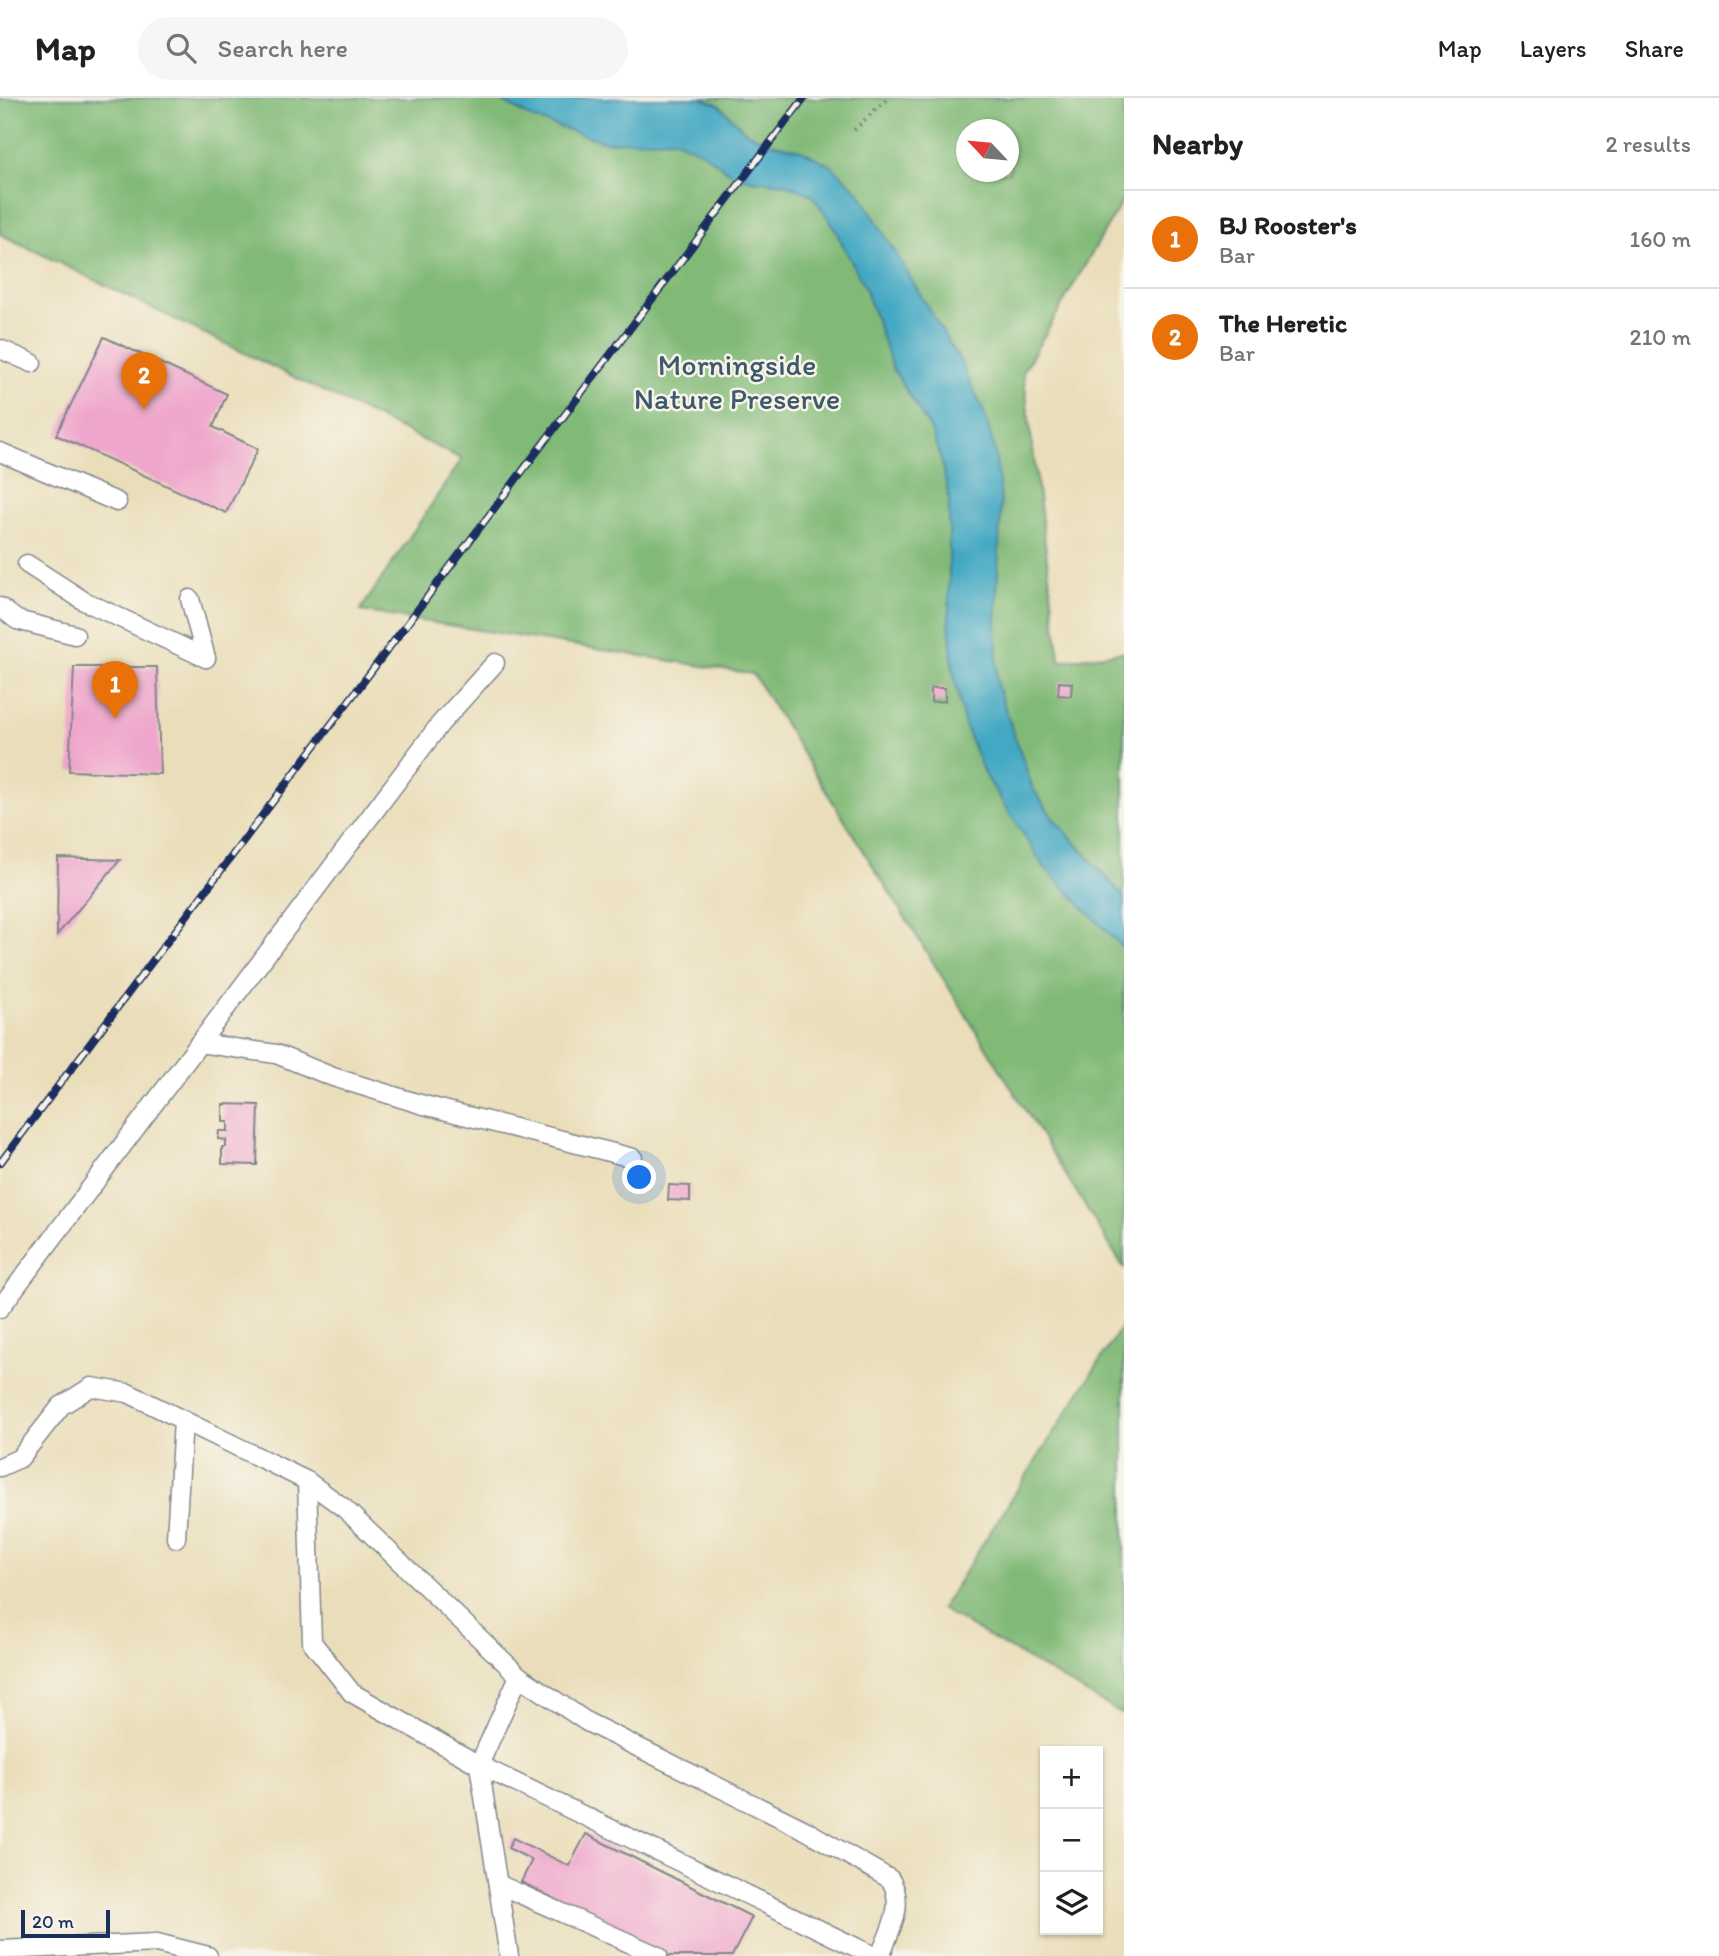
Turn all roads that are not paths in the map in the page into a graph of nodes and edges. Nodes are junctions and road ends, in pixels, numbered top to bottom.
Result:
1 (0, 349) edge
2 (32, 363) dead end
3 (0, 452) edge
4 (117, 502) dead end
5 (27, 564) dead end
6 (190, 599) dead end
7 (0, 607) edge
8 (75, 635) dead end
9 (495, 663) dead end
10 (199, 1043) junction
11 (633, 1158) dead end
12 (0, 1308) edge
13 (183, 1420) junction
14 (0, 1467) edge
15 (307, 1481) junction
16 (176, 1538) dead end
17 (519, 1676) junction
18 (479, 1765) junction
19 (498, 1884) junction
20 (0, 1950) edge
21 (208, 1956) edge
22 (509, 1956) edge
23 (658, 1956) edge
24 (874, 1956) edge
25 (880, 1956) edge

1 - 2 lane
3 - 4 lane
5 - 6 lane
7 - 8 lane
9 - 10 lane
10 - 11 lane
10 - 12 lane
13 - 14 lane
13 - 15 lane
13 - 16 lane
15 - 17 lane
15 - 18 lane
17 - 18 lane
17 - 25 lane
18 - 19 lane
18 - 24 lane
19 - 22 lane
19 - 23 lane
20 - 21 lane

